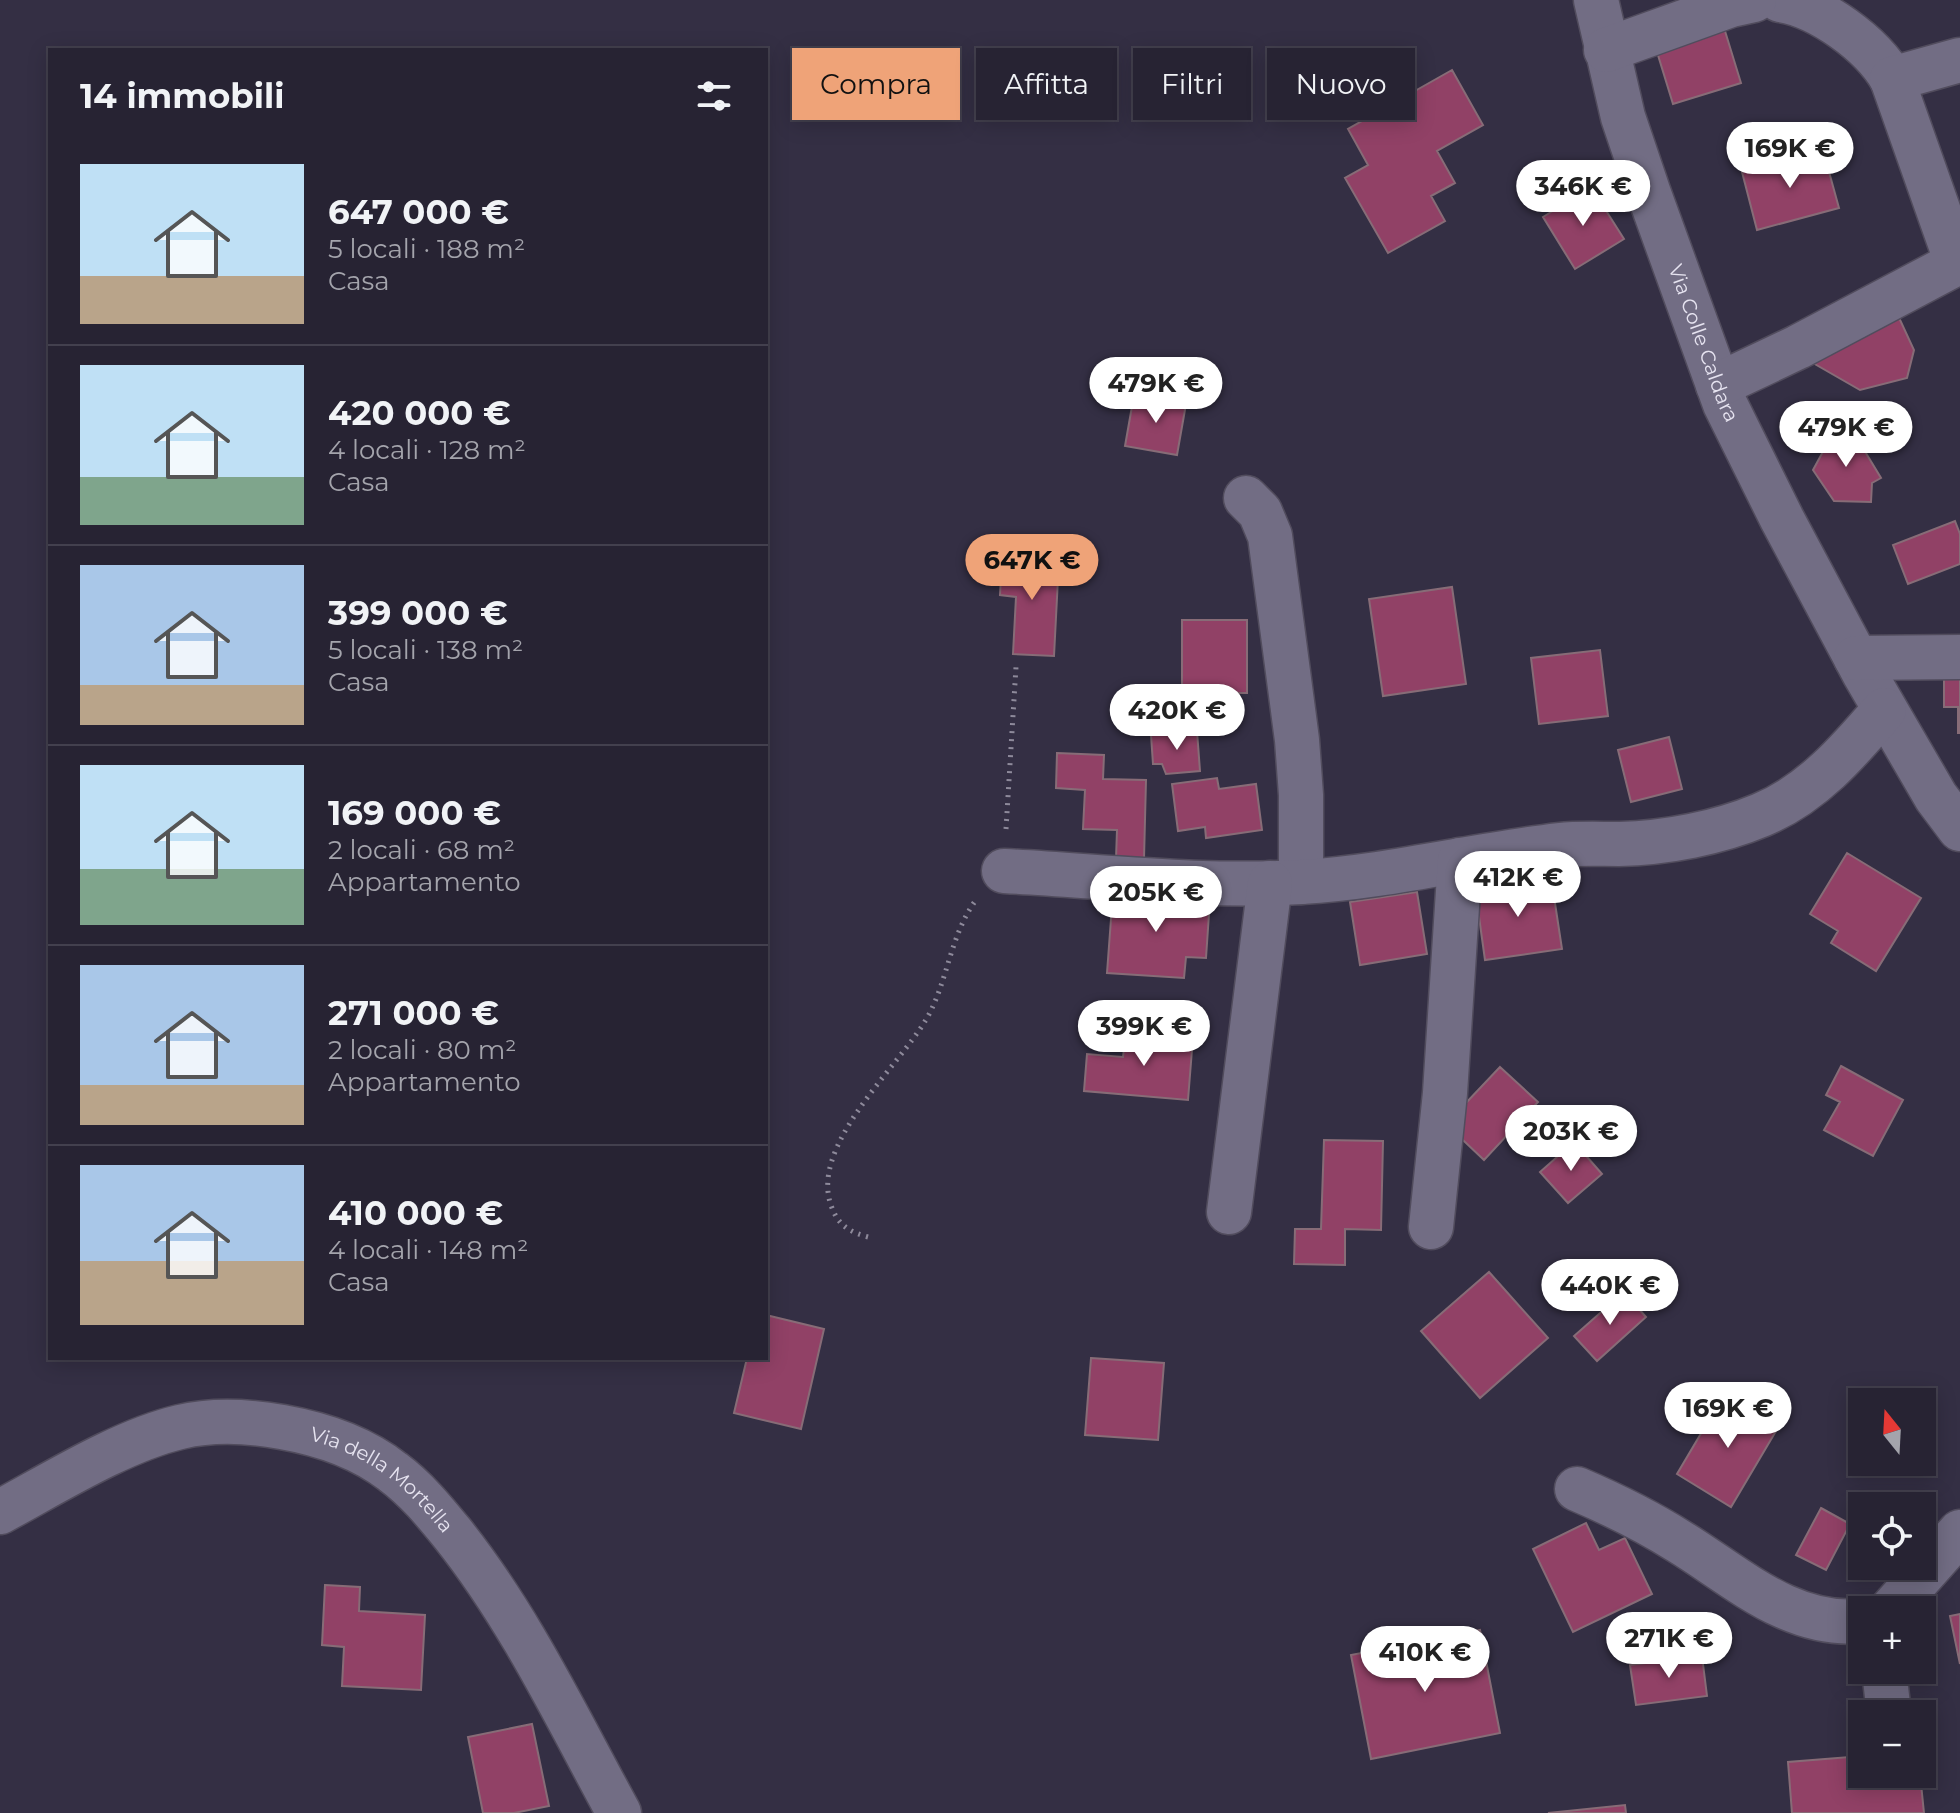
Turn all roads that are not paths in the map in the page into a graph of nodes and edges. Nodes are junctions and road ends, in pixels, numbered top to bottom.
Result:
1 (1596, 0) edge
2 (1754, 0) edge
3 (1780, 0) edge
4 (1606, 50) junction
5 (1960, 60) edge
6 (1892, 79) junction
7 (1959, 262) edge
8 (1718, 385) junction
9 (1246, 498) dead end
10 (1960, 657) edge
11 (1856, 658) junction
12 (1884, 710) junction
13 (1960, 829) edge
14 (1460, 860) junction
15 (1004, 871) road end
16 (1285, 882) junction
17 (1229, 1212) dead end
18 (1431, 1227) dead end
19 (1577, 1489) dead end
20 (0, 1512) edge
21 (1960, 1532) edge
22 (1903, 1596) edge
23 (1848, 1620) edge
24 (619, 1813) edge

1 - 4 street, Via Colle Caldara
2 - 4 street
3 - 6 street
4 - 8 street, Via Colle Caldara
5 - 6 street
6 - 7 street
7 - 8 street
8 - 11 street, Via Colle Caldara
9 - 16 street
10 - 11 street
11 - 12 street, Via Colle Caldara
12 - 13 street, Via Colle Caldara
12 - 14 street
14 - 16 street
14 - 18 street
15 - 16 street
16 - 17 street
19 - 23 street
20 - 24 street, Via della Mortella
21 - 22 street

